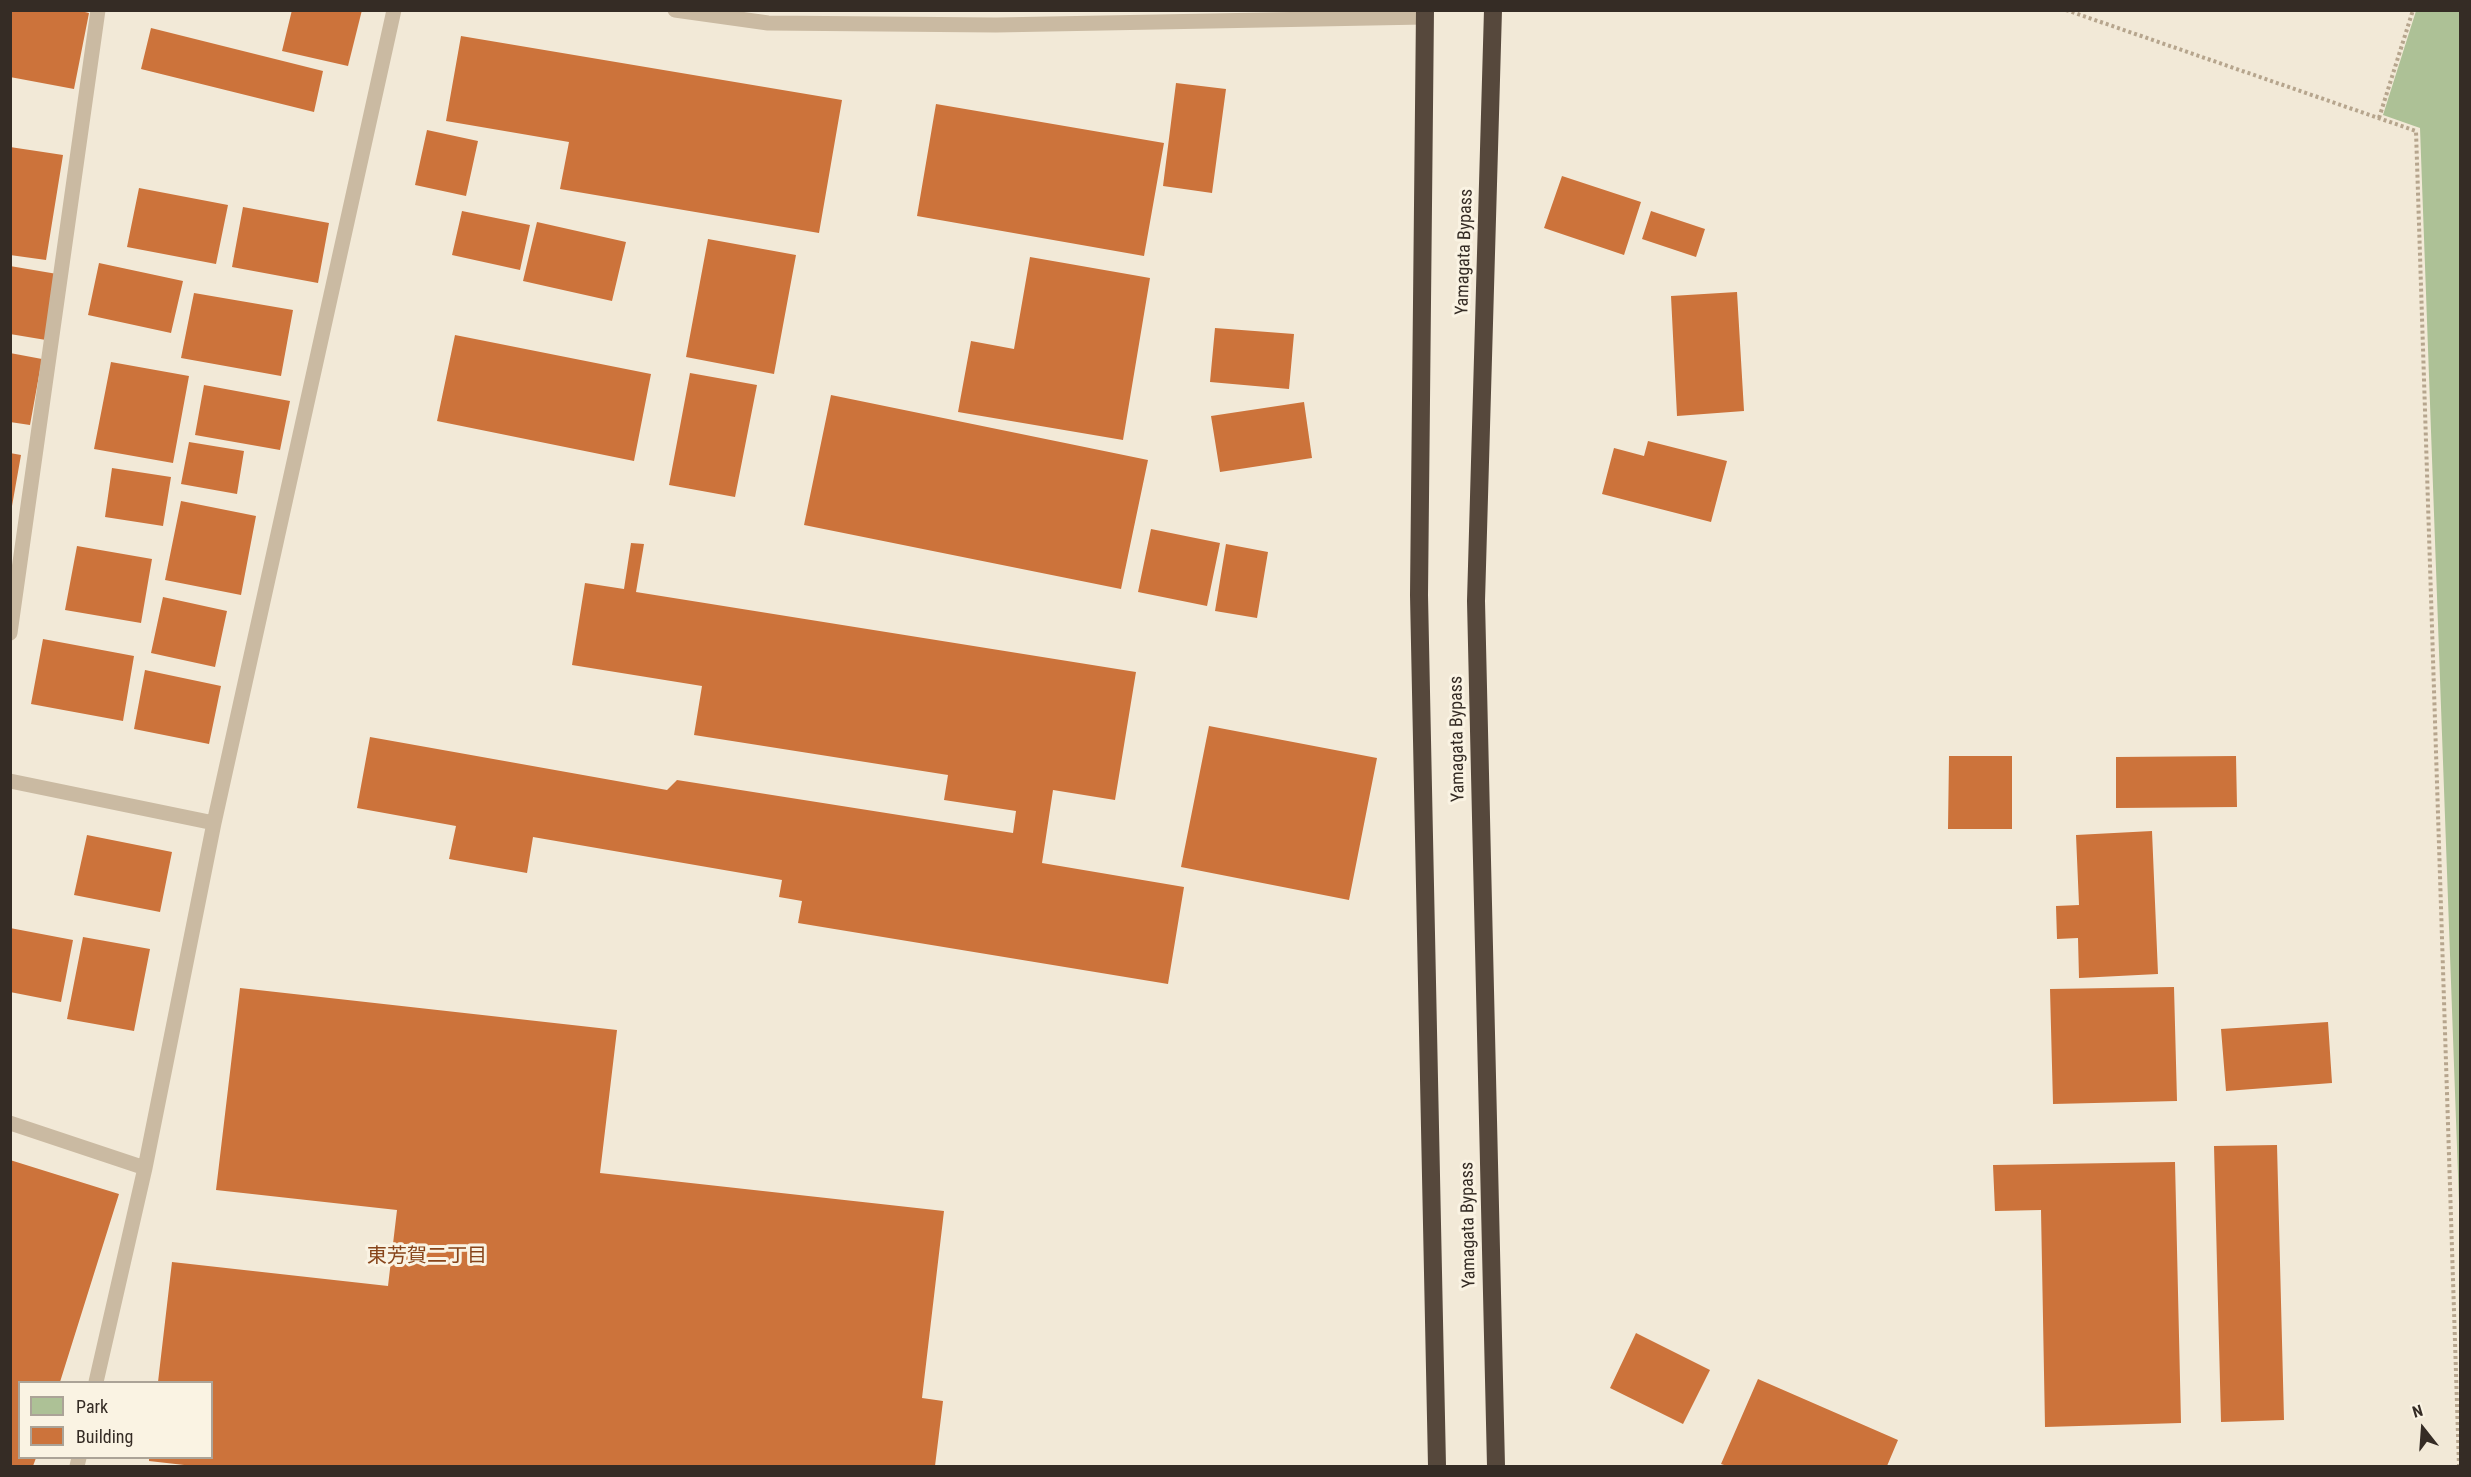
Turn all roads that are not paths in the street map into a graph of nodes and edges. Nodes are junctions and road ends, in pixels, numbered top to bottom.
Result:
1 (98, 10) edge
2 (394, 10) edge
3 (675, 10) edge
4 (1493, 10) edge
5 (1425, 14) edge
6 (10, 633) edge
7 (10, 781) edge
8 (214, 823) junction
9 (10, 1123) edge
10 (145, 1168) junction
11 (96, 1381) edge
12 (1437, 1467) edge
13 (1496, 1467) edge

1 - 6 lane
2 - 8 lane
3 - 5 lane
4 - 13 highway, Yamagata Bypass
5 - 12 highway, Yamagata Bypass
7 - 8 lane
8 - 10 lane
9 - 10 lane
10 - 11 lane

